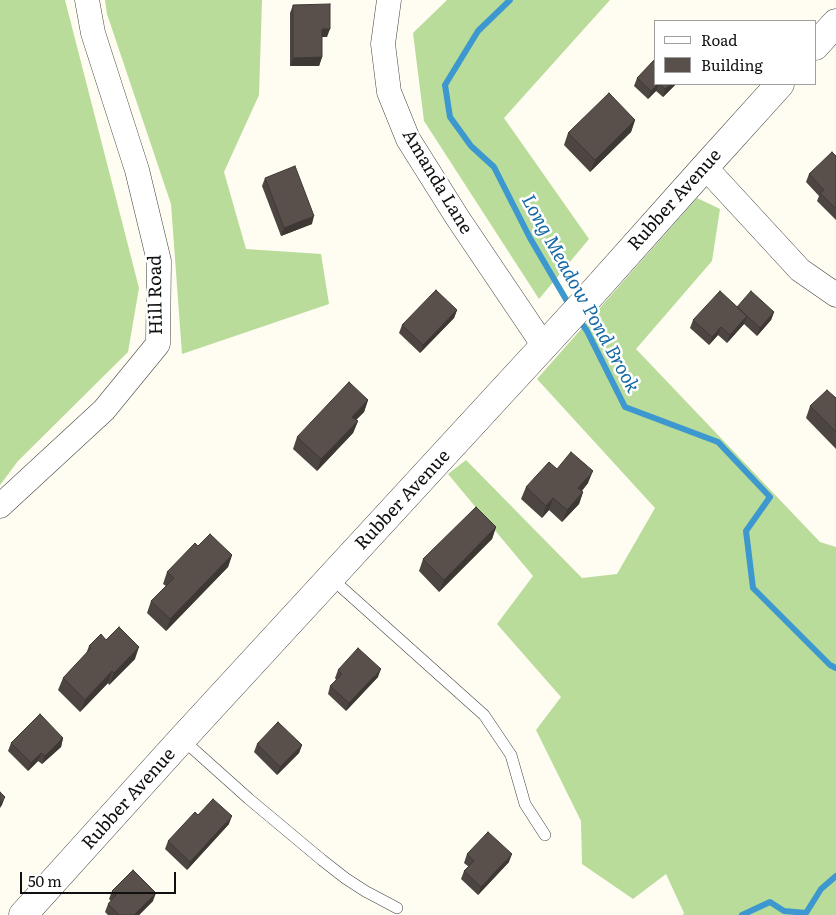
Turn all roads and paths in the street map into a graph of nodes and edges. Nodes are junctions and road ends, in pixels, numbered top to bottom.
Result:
1 (87, 0) edge
2 (389, 0) edge
3 (836, 23) edge
4 (816, 45) edge
5 (779, 85) edge
6 (704, 167) junction
7 (836, 296) edge
8 (544, 346) junction
9 (0, 506) edge
10 (331, 578) junction
11 (182, 739) junction
12 (545, 835) dead end
13 (397, 908) dead end
14 (23, 915) edge

1 - 9 street, Hill Road
2 - 8 street, Amanda Lane
3 - 4 street
5 - 6 street, Rubber Avenue
6 - 7 street
6 - 8 street, Rubber Avenue
8 - 10 street, Rubber Avenue
10 - 11 street, Rubber Avenue
10 - 12 lane
11 - 13 lane
11 - 14 street, Rubber Avenue

